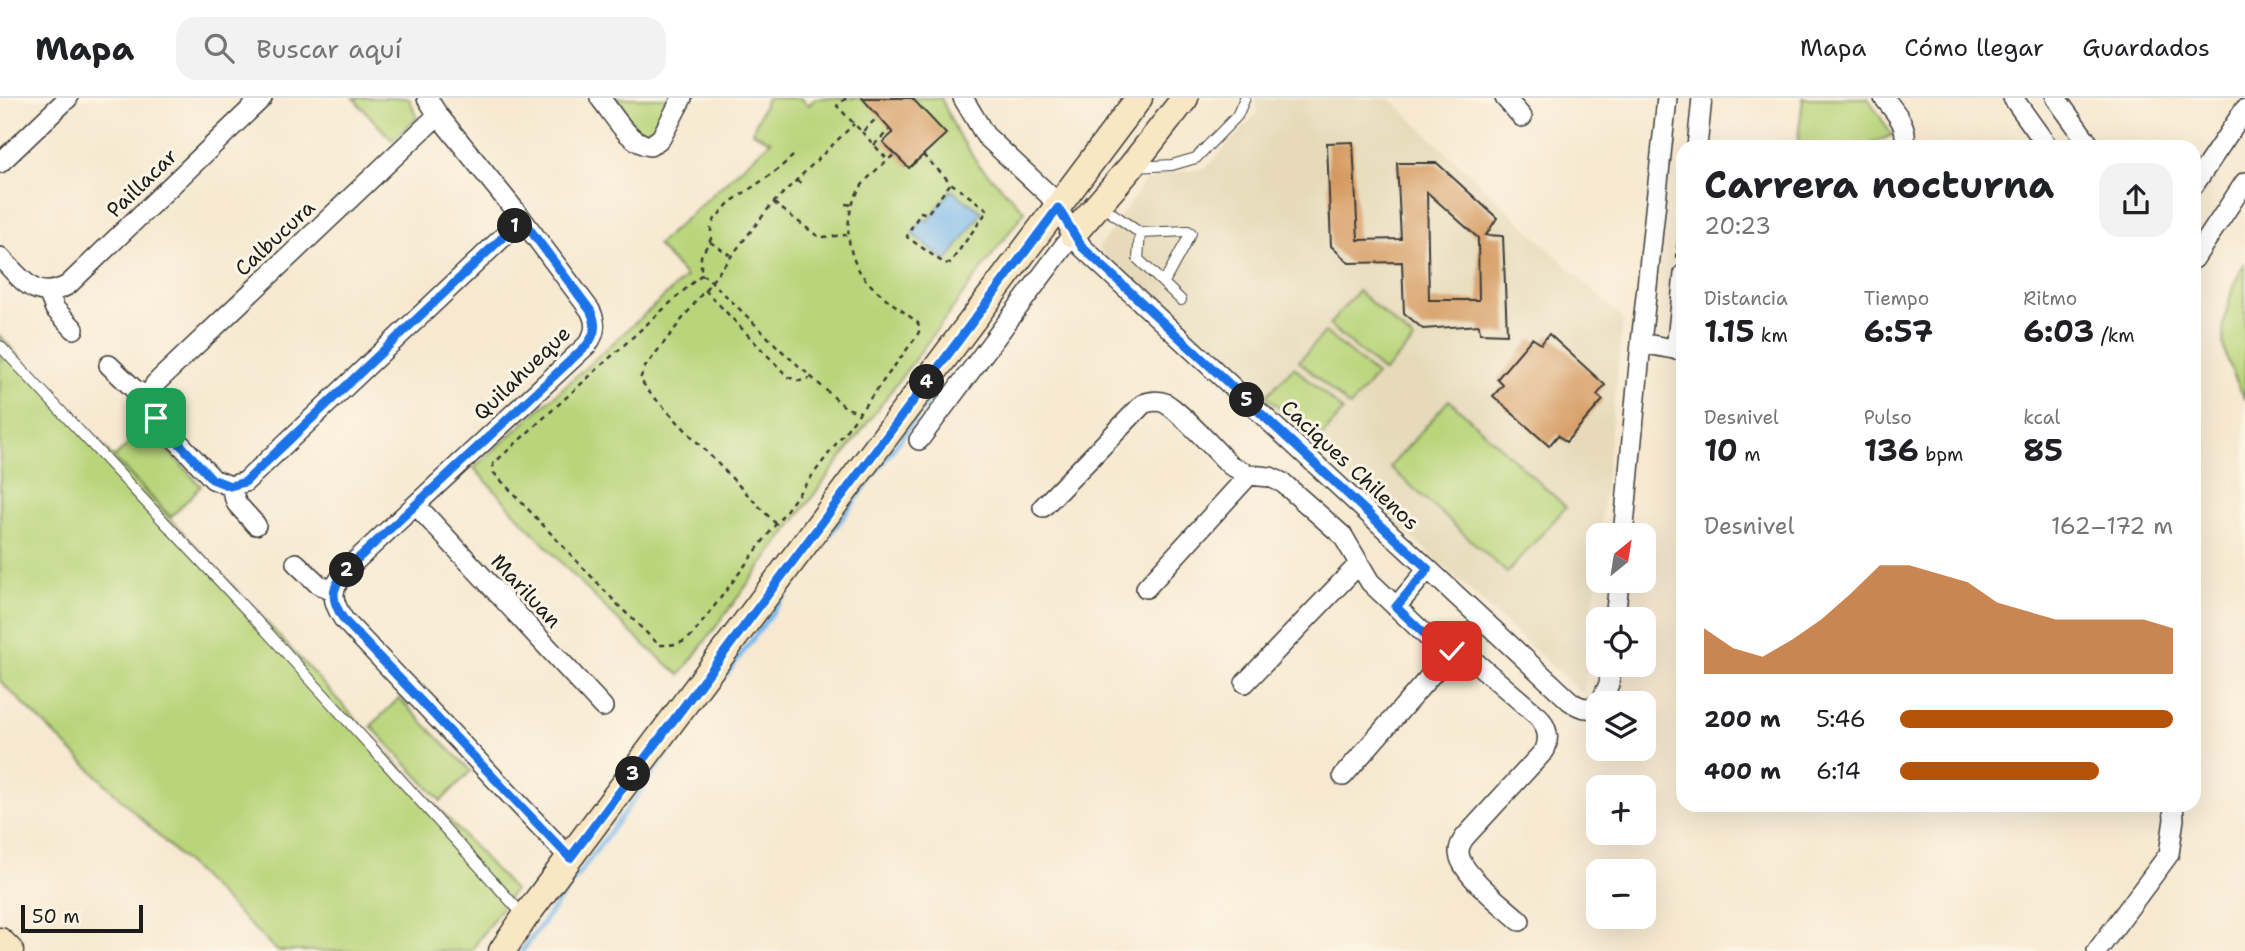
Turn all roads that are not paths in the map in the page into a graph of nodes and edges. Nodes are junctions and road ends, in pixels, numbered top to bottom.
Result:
1 (68, 98) edge
2 (262, 98) edge
3 (426, 98) edge
4 (600, 98) edge
5 (682, 98) edge
6 (963, 98) edge
7 (1139, 98) edge
8 (1185, 98) edge
9 (1245, 98) edge
10 (1505, 98) edge
11 (1667, 98) edge
12 (1702, 98) edge
13 (1884, 98) edge
14 (2013, 98) edge
15 (2056, 98) edge
16 (2245, 108) edge
17 (438, 115) junction
18 (1522, 117) dead end
19 (1698, 140) edge
20 (1905, 140) edge
21 (2043, 140) edge
22 (2086, 140) edge
23 (0, 163) edge
24 (1131, 167) junction
25 (2201, 174) edge
26 (2245, 182) edge
27 (1099, 204) junction
28 (1058, 208) junction
29 (522, 219) junction
30 (1140, 233) junction
31 (1073, 234) junction
32 (2201, 249) edge
33 (0, 257) edge
34 (1164, 282) junction
35 (48, 292) junction
36 (1181, 300) dead end
37 (74, 329) dead end
38 (1641, 343) junction
39 (0, 346) edge
40 (1676, 349) edge
41 (109, 365) dead end
42 (149, 398) junction
43 (919, 440) dead end
44 (1249, 475) junction
45 (230, 486) junction
46 (416, 505) junction
47 (1043, 507) dead end
48 (1624, 523) edge
49 (256, 525) dead end
50 (296, 563) dead end
51 (1359, 564) junction
52 (1428, 569) junction
53 (1146, 588) dead end
54 (334, 592) junction
55 (1396, 607) junction
56 (1452, 651) junction
57 (1245, 684) dead end
58 (603, 707) dead end
59 (1586, 708) edge
60 (1343, 776) dead end
61 (2174, 812) edge
62 (570, 858) junction
63 (525, 917) junction
64 (1520, 921) dead end
65 (0, 941) edge
66 (10, 951) edge
67 (502, 951) edge
68 (2097, 951) edge

1 - 23 street
2 - 35 street, Paillacar
3 - 17 street, Quilahueque
4 - 5 street
6 - 28 street, Caciques Chilenos
7 - 28 street
8 - 24 street
9 - 24 lane
10 - 18 street
11 - 38 street
12 - 19 street
13 - 20 street
14 - 21 street
15 - 22 street
16 - 25 street
17 - 29 street, Quilahueque
17 - 42 street, Calbucura
24 - 27 street
26 - 32 street
27 - 30 lane
27 - 31 street
28 - 31 street, Caciques Chilenos
28 - 62 street
29 - 45 street
29 - 46 street, Quilahueque
30 - 34 lane
30 - 34 lane
31 - 43 street
31 - 52 street, Caciques Chilenos
33 - 35 street
34 - 36 lane
35 - 37 street
38 - 40 street
38 - 48 street
39 - 63 lane
41 - 42 street
42 - 45 street
44 - 47 street
44 - 51 street
44 - 53 street
45 - 49 street
46 - 54 street, Quilahueque
46 - 58 street, Mariluan
50 - 54 street
51 - 55 street
51 - 57 street
52 - 55 street
52 - 59 street, Caciques Chilenos
54 - 62 street
55 - 56 street
56 - 60 street
56 - 64 street
61 - 68 street
62 - 63 street
63 - 67 street
65 - 66 street

